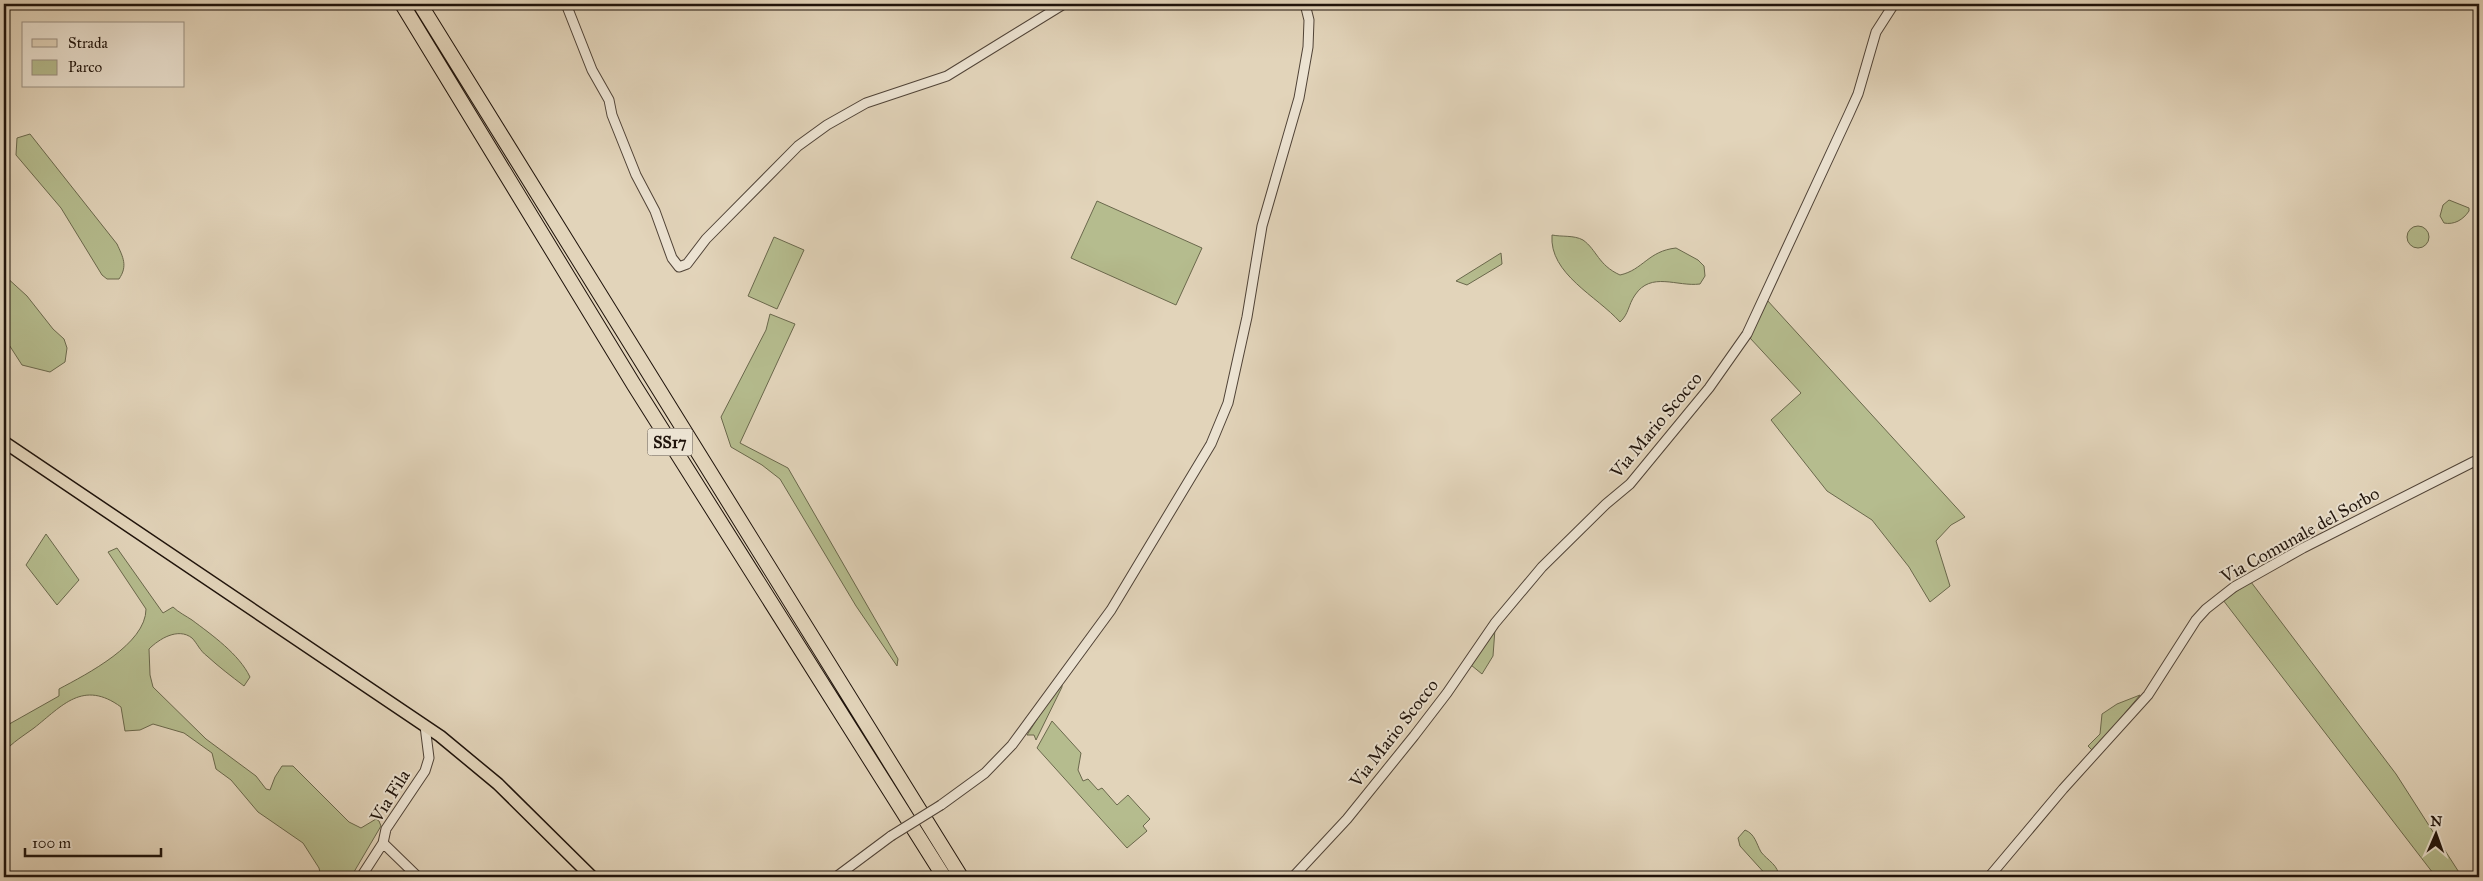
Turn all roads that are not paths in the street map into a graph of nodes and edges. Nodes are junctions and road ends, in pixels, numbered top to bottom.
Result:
1 (402, 4) edge
2 (420, 4) edge
3 (566, 4) edge
4 (1064, 4) edge
5 (1305, 4) edge
6 (1894, 4) edge
7 (4, 442) edge
8 (2479, 458) edge
9 (425, 726) junction
10 (383, 843) junction
11 (362, 877) edge
12 (418, 877) edge
13 (592, 877) edge
14 (836, 877) edge
15 (944, 877) edge
16 (961, 877) edge
17 (1292, 877) edge
18 (1989, 877) edge

1 - 15 highway, SS17
2 - 16 highway, SS17
3 - 4 street
5 - 14 street, bridge
6 - 17 street, Via Mario Scocco
7 - 9 main road
8 - 18 street, Via Comunale del Sorbo
9 - 10 street, Via Fila
9 - 13 main road
10 - 11 street, Via Fila
10 - 12 street

